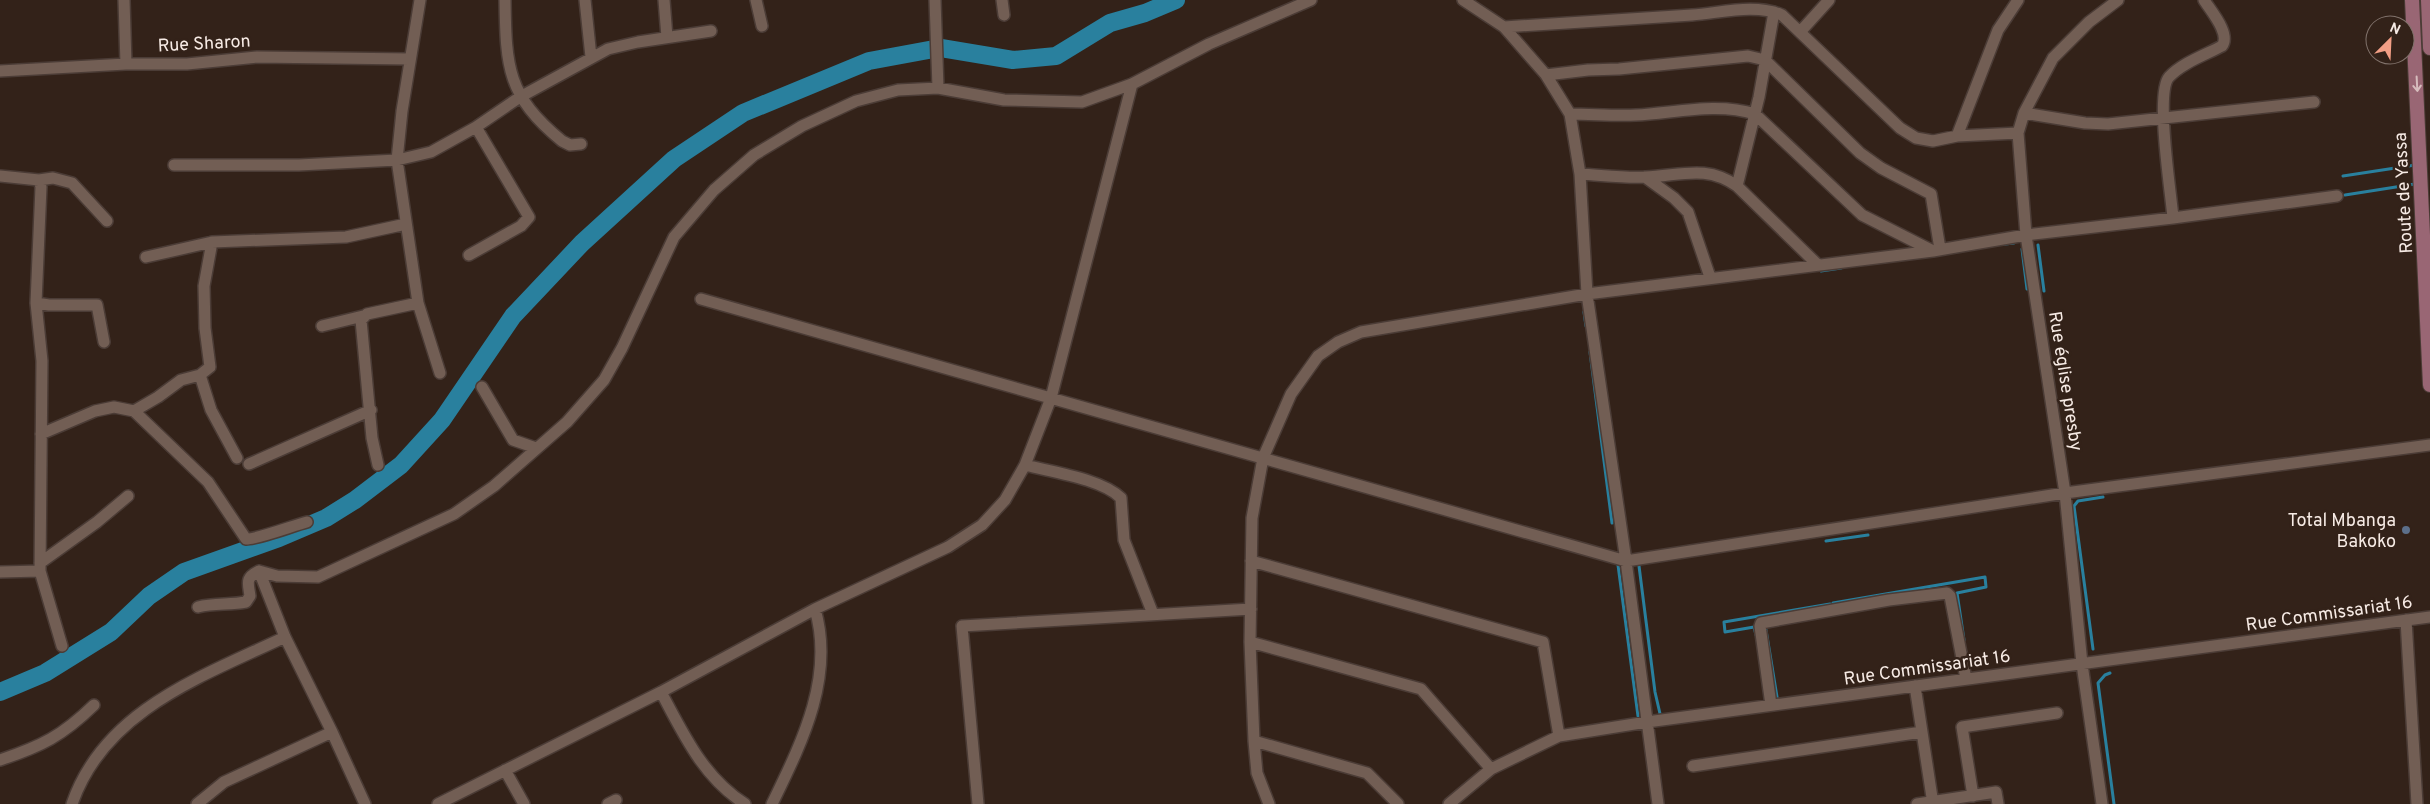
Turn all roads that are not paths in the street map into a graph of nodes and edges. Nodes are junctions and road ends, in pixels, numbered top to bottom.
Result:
1 (124, 0) edge
2 (420, 0) edge
3 (505, 0) edge
4 (585, 0) edge
5 (664, 0) edge
6 (756, 0) edge
7 (935, 0) edge
8 (1002, 0) edge
9 (1311, 0) edge
10 (1463, 0) edge
11 (1830, 0) edge
12 (2018, 0) edge
13 (2118, 0) edge
14 (2204, 0) edge
15 (2412, 0) edge
16 (2428, 0) edge
17 (1774, 12) junction
18 (1004, 15) dead end
19 (762, 26) dead end
20 (1504, 27) junction
21 (711, 31) dead end
22 (1800, 32) junction
23 (667, 37) junction
24 (2430, 48) edge
25 (591, 57) junction
26 (410, 59) junction
27 (1765, 60) junction
28 (126, 64) junction
29 (0, 71) edge
30 (1546, 75) junction
31 (1132, 84) junction
32 (938, 88) junction
33 (520, 97) junction
34 (2314, 102) dead end
35 (2024, 113) junction
36 (1570, 114) junction
37 (1755, 114) junction
38 (2163, 118) junction
39 (476, 127) junction
40 (2018, 133) junction
41 (1957, 136) junction
42 (581, 144) dead end
43 (398, 160) junction
44 (174, 165) dead end
45 (1580, 174) junction
46 (0, 176) edge
47 (1645, 177) junction
48 (2426, 178) edge
49 (39, 180) junction
50 (1737, 186) junction
51 (2337, 196) dead end
52 (2173, 218) junction
53 (107, 221) dead end
54 (406, 224) junction
55 (2026, 235) junction
56 (212, 242) junction
57 (1936, 250) junction
58 (469, 255) dead end
59 (146, 257) dead end
60 (1818, 265) junction
61 (1710, 277) junction
62 (1587, 294) junction
63 (701, 299) dead end
64 (36, 303) junction
65 (418, 303) junction
66 (363, 316) junction
67 (322, 326) dead end
68 (104, 342) dead end
69 (440, 373) dead end
70 (200, 374) junction
71 (2430, 385) edge
72 (482, 387) dead end
73 (1051, 398) junction
74 (371, 410) junction
75 (134, 411) junction
76 (41, 434) junction
77 (2430, 445) edge
78 (536, 448) junction
79 (236, 458) dead end
80 (1263, 458) junction
81 (249, 464) dead end
82 (378, 465) dead end
83 (1025, 465) junction
84 (2065, 493) junction
85 (128, 496) dead end
86 (307, 522) dead end
87 (1626, 561) junction
88 (1251, 562) junction
89 (40, 567) junction
90 (259, 571) junction
91 (0, 572) edge
92 (198, 607) dead end
93 (815, 609) junction
94 (1251, 609) junction
95 (1153, 614) junction
96 (2430, 617) edge
97 (2406, 620) junction
98 (285, 637) junction
99 (1250, 642) junction
100 (62, 646) dead end
101 (2082, 664) junction
102 (1966, 679) junction
103 (1915, 686) junction
104 (661, 692) junction
105 (94, 705) dead end
106 (1771, 705) junction
107 (2057, 713) dead end
108 (1647, 722) junction
109 (332, 732) junction
110 (1922, 732) junction
111 (1559, 736) junction
112 (1254, 741) junction
113 (0, 760) edge
114 (1693, 766) dead end
115 (505, 770) junction
116 (1491, 770) junction
117 (1973, 796) junction
118 (1933, 803) edge
119 (72, 804) edge
120 (197, 804) edge
121 (364, 804) edge
122 (438, 804) edge
123 (524, 804) edge
124 (745, 804) edge
125 (772, 804) edge
126 (978, 804) edge
127 (1269, 804) edge
128 (1398, 804) edge
129 (1449, 804) edge
130 (1658, 804) edge
131 (1917, 804) edge
132 (1998, 804) edge
133 (2102, 804) edge
134 (2417, 804) edge

1 - 28 street
2 - 26 street
3 - 33 street
4 - 25 street
5 - 23 street
6 - 19 street
7 - 32 street
8 - 18 street
9 - 31 street
10 - 20 street
11 - 22 street
12 - 41 street
13 - 35 street, Rue église presby
14 - 38 street
15 -> 48 main road, Route de Yassa
16 - 24 main road
17 - 20 street
17 - 22 street
17 - 27 street
20 - 30 street
21 - 23 street
22 - 41 street
23 - 25 street
25 - 33 street
26 - 28 street, Rue Sharon
26 - 43 street
27 - 30 street
27 - 37 street
27 - 57 street
28 - 29 street, Rue Sharon
30 - 36 street
31 - 32 street
31 - 73 street
32 - 78 street
33 - 39 street
33 - 42 street
34 - 38 street
35 - 38 street
35 - 40 street, Rue église presby
36 - 37 street
36 - 45 street
37 - 50 street
37 - 57 street
38 - 52 street
39 - 43 street
39 - 58 street
40 - 41 street
40 - 55 street, Rue église presby
43 - 44 street
43 - 54 street
45 - 47 street
45 - 62 street
46 - 49 street
47 - 50 street
47 - 61 street
48 - 71 main road, Route de Yassa
49 - 53 street
49 - 64 street
50 - 60 street
51 - 52 street
52 - 55 street
54 - 56 street
54 - 65 street
55 - 57 street
55 - 84 street, Rue église presby
56 - 59 street
56 - 70 street
57 - 60 street
60 - 61 street
61 - 62 street
62 - 80 street
62 - 87 street
63 - 73 street
64 - 68 street
64 - 76 street
65 - 66 street
65 - 69 street
66 - 67 street
66 - 74 street
70 - 75 street
70 - 79 street
72 - 78 street
73 - 80 street
73 - 83 street
74 - 81 street
74 - 82 street
75 - 76 street
75 - 86 street
76 - 89 street
77 - 84 street
78 - 90 street
80 - 87 street
80 - 88 street
83 - 93 street
83 - 95 street
84 - 87 street
84 - 101 street, Rue église presby
85 - 89 street
87 - 108 street
88 - 94 street
88 - 111 street
89 - 91 street
89 - 100 street
90 - 92 street
90 - 98 street
93 - 104 street
93 - 125 street
94 - 95 street
94 - 99 street
95 - 126 street
96 - 97 street, Rue Commissariat 16
97 - 101 street, Rue Commissariat 16
97 - 134 street
98 - 109 street
98 - 119 street
99 - 112 street
99 - 116 street
101 - 102 street, Rue Commissariat 16
101 - 133 street, Rue église presby
102 - 103 street, Rue Commissariat 16
102 - 106 street
103 - 106 street, Rue Commissariat 16
103 - 110 street
104 - 115 street
104 - 124 street
105 - 113 street
106 - 108 street, Rue Commissariat 16
107 - 117 street
108 - 111 street, Rue Commissariat 16
108 - 130 street
109 - 120 street
109 - 121 street
110 - 114 street
110 - 118 street
111 - 116 street, Rue Commissariat 16
112 - 127 street
112 - 128 street
115 - 122 street
115 - 123 street
116 - 129 street, Rue Commissariat 16
117 - 118 street
117 - 132 street
118 - 131 street

